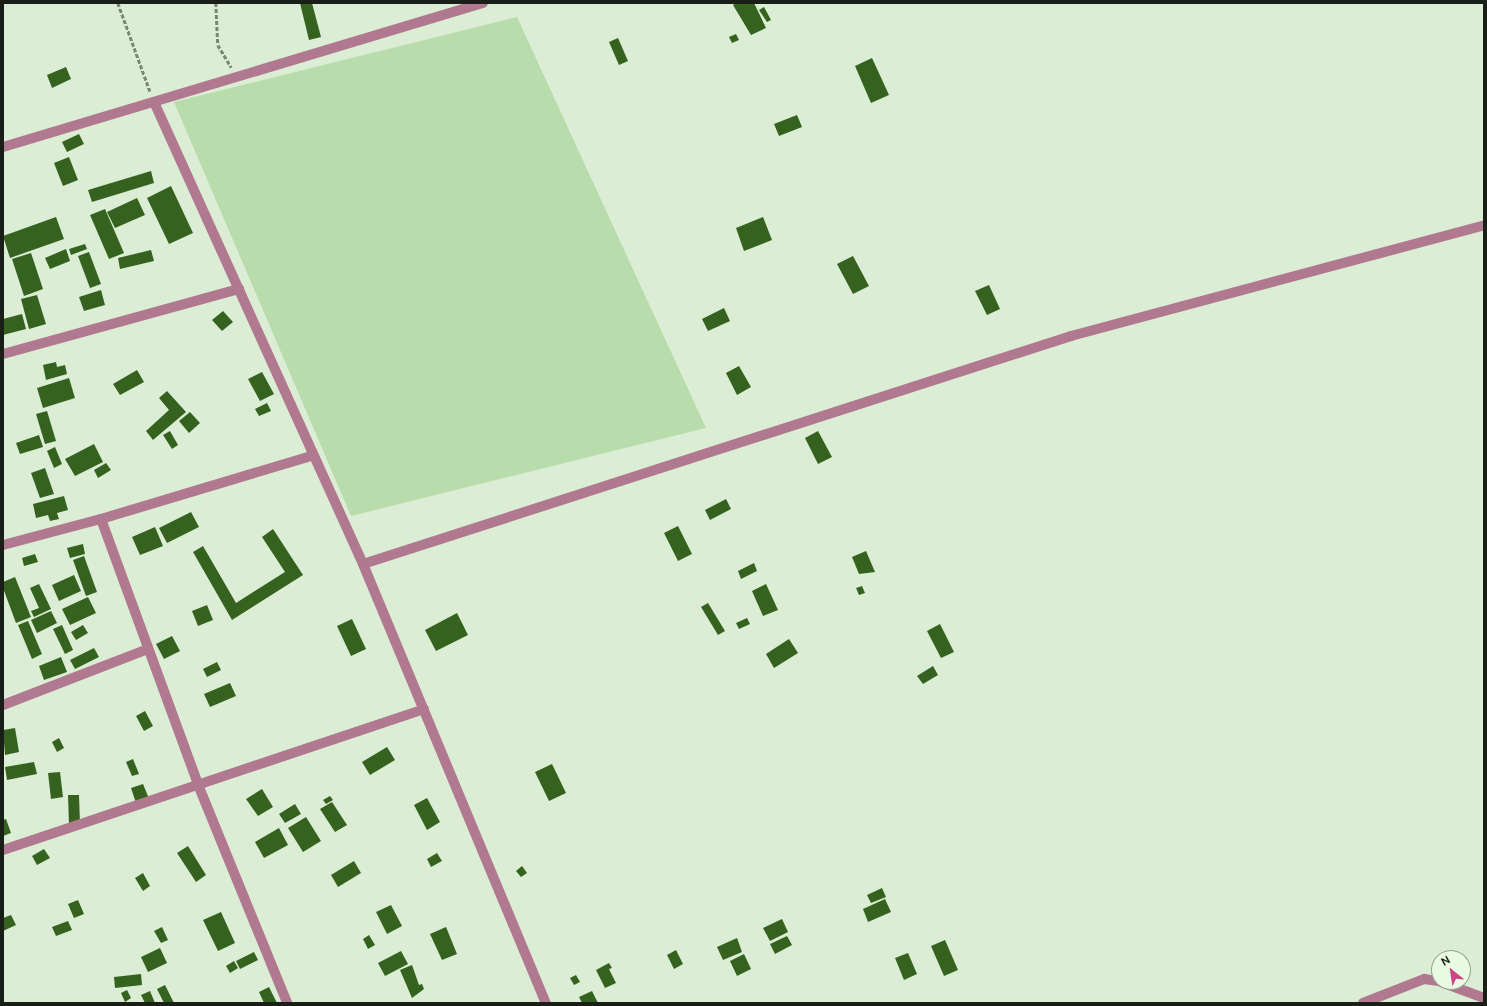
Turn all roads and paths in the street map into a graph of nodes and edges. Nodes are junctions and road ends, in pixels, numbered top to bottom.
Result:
1 (118, 3) edge
2 (216, 3) edge
3 (483, 3) edge
4 (237, 77) junction
5 (154, 102) junction
6 (3, 147) edge
7 (1484, 225) edge
8 (239, 289) junction
9 (3, 354) edge
10 (314, 455) junction
11 (101, 519) junction
12 (3, 545) edge
13 (363, 564) junction
14 (148, 649) junction
15 (3, 706) edge
16 (424, 709) junction
17 (199, 787) junction
18 (3, 850) edge
19 (1431, 980) edge
20 (1462, 990) edge
21 (1484, 998) edge
22 (287, 1003) edge
23 (546, 1003) edge
24 (1362, 1003) edge

1 - 5 path
2 - 4 path
3 - 4 street
4 - 5 street
5 - 6 street
5 - 8 street
7 - 13 street
8 - 9 street
8 - 10 street
10 - 11 street
10 - 13 street
11 - 12 street
11 - 14 street
13 - 16 street
14 - 15 street
14 - 17 street
16 - 17 street
16 - 23 street
17 - 18 street
17 - 22 street
19 - 24 street
20 - 21 street

